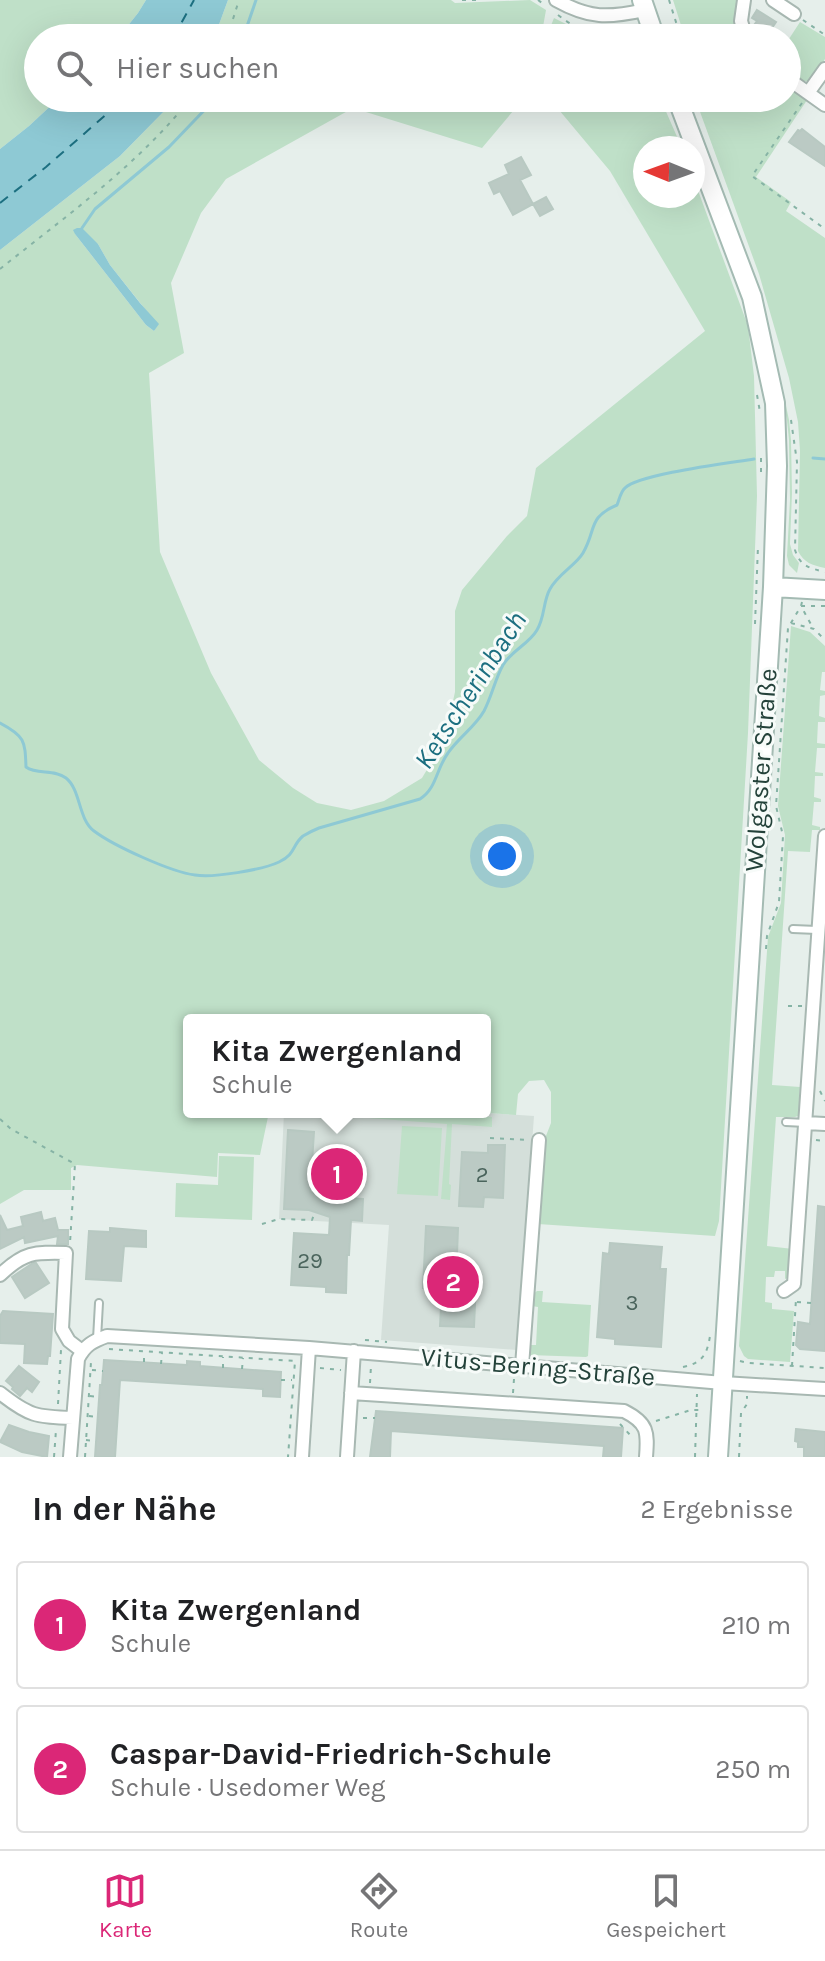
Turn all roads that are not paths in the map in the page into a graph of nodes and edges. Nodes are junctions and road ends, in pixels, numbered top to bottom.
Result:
1 (556, 0) edge
2 (744, 0) edge
3 (773, 0) edge
4 (643, 5) edge
5 (794, 14) road end
6 (650, 24) edge
7 (742, 24) edge
8 (825, 69) edge
9 (801, 88) edge
10 (808, 93) junction
11 (825, 105) edge
12 (682, 112) edge
13 (773, 587) junction
14 (825, 590) edge
15 (825, 836) edge
16 (793, 929) dead end
17 (821, 930) edge
18 (786, 1122) dead end
19 (806, 1123) junction
20 (825, 1124) edge
21 (539, 1140) road end
22 (0, 1275) edge
23 (784, 1291) dead end
24 (99, 1303) dead end
25 (99, 1344) junction
26 (309, 1348) junction
27 (354, 1351) junction
28 (87, 1354) junction
29 (522, 1366) junction
30 (723, 1383) junction
31 (825, 1389) edge
32 (0, 1393) edge
33 (351, 1393) junction
34 (73, 1418) junction
35 (70, 1457) edge
36 (302, 1457) edge
37 (347, 1457) edge
38 (646, 1457) edge
39 (718, 1457) edge

1 - 4 street
2 - 7 street
3 - 5 street
4 - 6 main road
8 - 10 street
9 - 10 street
10 - 11 street
12 - 13 main road, Wolgaster Straße
13 - 14 main road
13 - 30 main road, Wolgaster Straße
15 - 17 street
16 - 17 lane
17 - 19 street
18 - 19 lane
19 - 20 street
19 - 23 street
21 - 29 street
22 - 28 street
24 - 25 lane
25 - 26 street, Vitus-Bering-Straße
25 - 28 street
26 - 27 street, Vitus-Bering-Straße
26 - 36 street
27 - 29 street, Vitus-Bering-Straße
27 - 33 street
28 - 34 street
29 - 30 street, Vitus-Bering-Straße
30 - 31 street, Vitus-Bering-Straße
30 - 39 main road, Wolgaster Straße
32 - 34 street
33 - 37 street
33 - 38 street, Vitus-Bering-Straße
34 - 35 street

